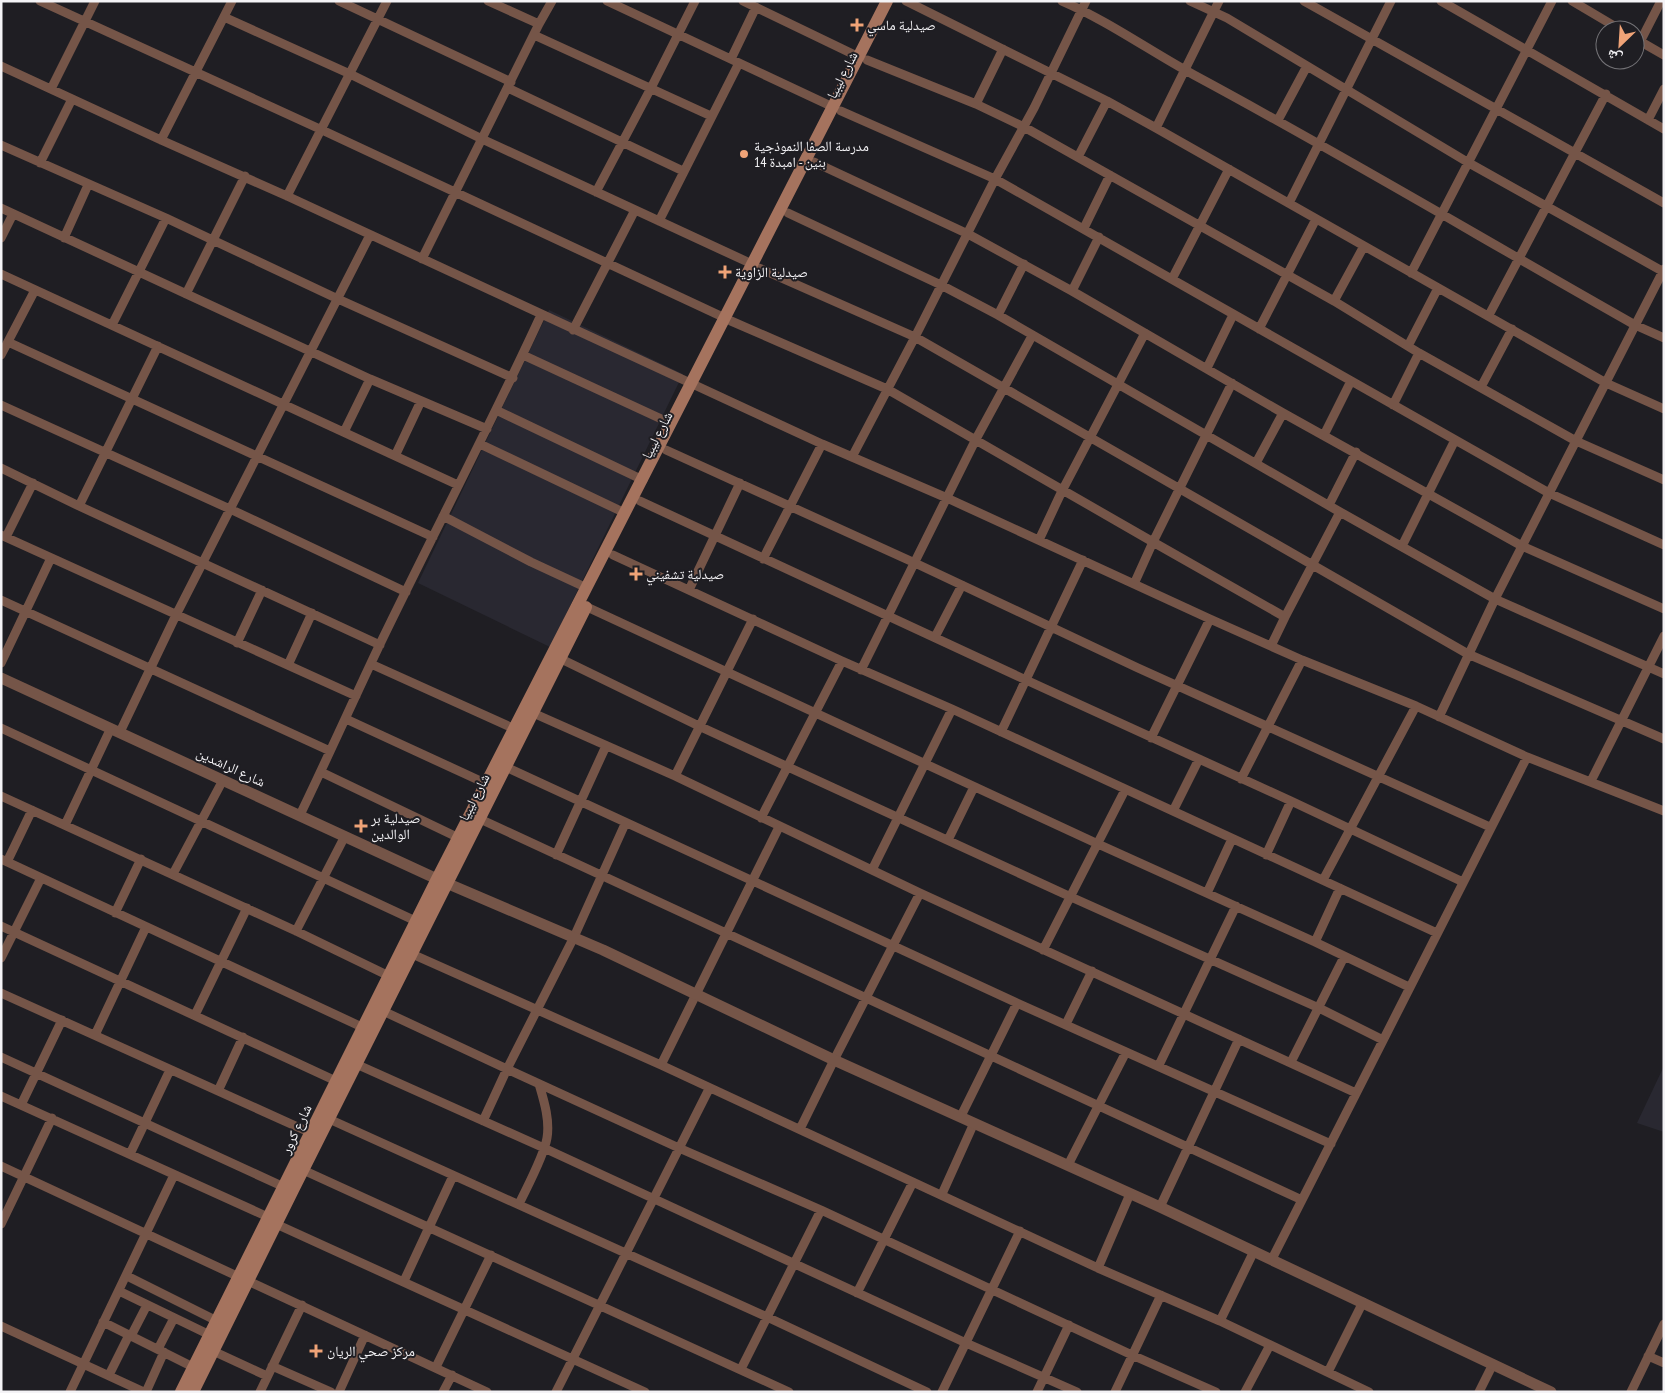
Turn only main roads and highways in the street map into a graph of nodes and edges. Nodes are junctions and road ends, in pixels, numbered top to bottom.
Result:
1 (887, 1) edge
2 (896, 1) edge
3 (863, 58) junction
4 (808, 167) junction
5 (756, 266) junction
6 (695, 385) junction
7 (557, 657) junction
8 (537, 694) junction
9 (442, 881) junction
10 (421, 924) junction
11 (272, 1221) junction
12 (213, 1342) junction
13 (181, 1392) edge
14 (193, 1392) edge

1 - 3 main road, شارع ليبيا
2 - 3 main road, شارع ليبيا
3 - 4 main road, شارع ليبيا
4 - 5 main road, شارع ليبيا
4 - 5 main road, شارع ليبيا
5 - 6 main road, شارع ليبيا
6 - 7 main road, شارع ليبيا
6 - 7 main road, شارع ليبيا
7 - 8 main road, شارع ليبيا
8 - 9 main road, شارع ليبيا
8 - 9 main road, شارع ليبيا
9 - 10 main road, شارع كرور
10 - 11 main road, شارع كرور
10 - 11 main road, شارع كرور
11 - 12 main road, شارع كرور
12 - 13 main road, شارع كرور
12 - 14 main road, شارع كرور

